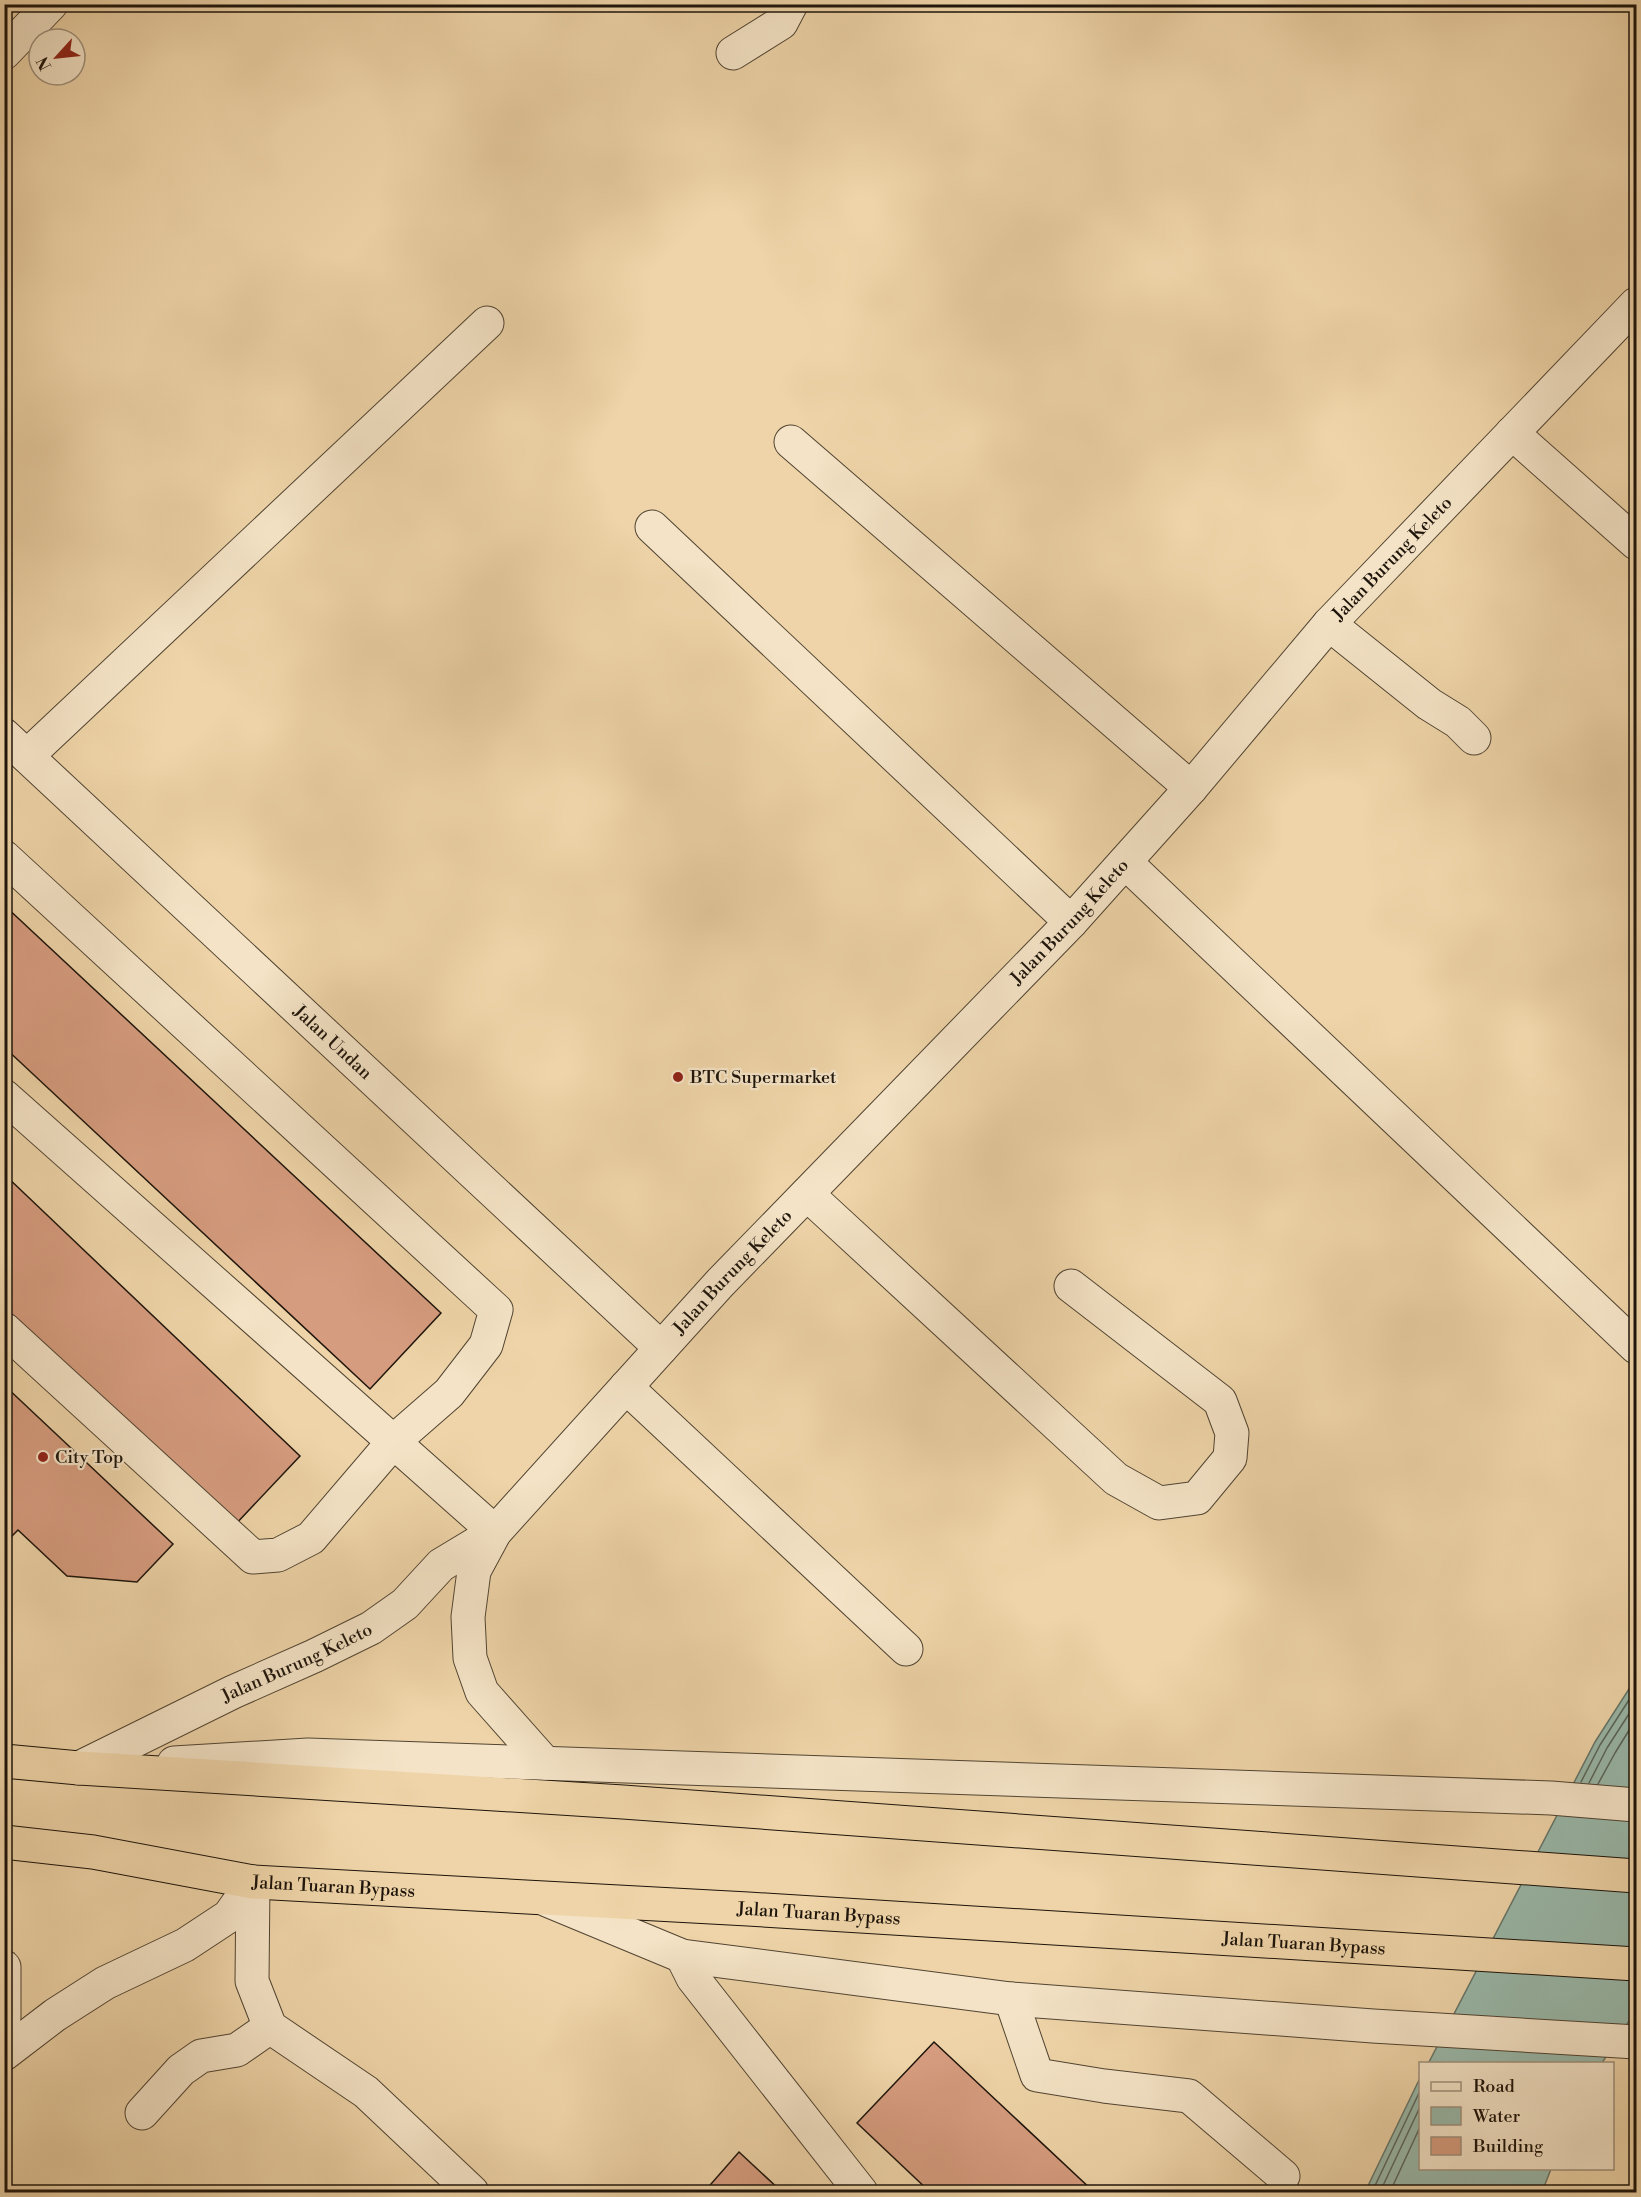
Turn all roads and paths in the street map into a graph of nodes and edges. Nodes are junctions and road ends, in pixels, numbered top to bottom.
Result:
1 (51, 4) edge
2 (791, 4) edge
3 (4, 53) edge
4 (733, 53) dead end
5 (1636, 304) edge
6 (487, 323) dead end
7 (1512, 433) junction
8 (791, 442) dead end
9 (652, 527) dead end
10 (1636, 543) edge
11 (1329, 624) junction
12 (1474, 738) dead end
13 (16, 745) edge
14 (1191, 788) junction
15 (4, 858) edge
16 (1125, 862) junction
17 (1071, 922) junction
18 (4, 1096) edge
19 (807, 1194) junction
20 (1071, 1286) dead end
21 (4, 1329) edge
22 (1636, 1347) edge
23 (661, 1348) junction
24 (626, 1387) junction
25 (394, 1441) junction
26 (495, 1532) junction
27 (906, 1649) dead end
28 (4, 1761) edge
29 (545, 1763) junction
30 (79, 1768) junction
31 (1636, 1805) edge
32 (4, 1842) edge
33 (1636, 1875) edge
34 (253, 1882) junction
35 (542, 1898) junction
36 (682, 1956) junction
37 (1636, 1964) edge
38 (4, 1967) edge
39 (1011, 1999) junction
40 (4, 2018) edge
41 (270, 2027) junction
42 (1631, 2041) edge
43 (4, 2054) edge
44 (142, 2113) dead end
45 (1283, 2176) dead end
46 (472, 2193) edge
47 (861, 2193) edge

1 - 3 street
2 - 4 street
5 - 7 street, Jalan Burung Keleto
6 - 13 street
7 - 10 street
7 - 11 street, Jalan Burung Keleto
8 - 14 street
9 - 17 street
11 - 12 street
11 - 14 street, Jalan Burung Keleto
13 - 23 street, Jalan Undan
14 - 16 street, Jalan Burung Keleto
15 - 25 street
16 - 17 street, Jalan Burung Keleto
16 - 22 street
17 - 19 street, Jalan Burung Keleto
18 - 25 street
19 - 20 street
19 - 23 street, Jalan Burung Keleto
21 - 25 street
23 - 24 street, Jalan Burung Keleto
24 - 26 street, Jalan Burung Keleto
24 - 27 street
25 - 26 street
26 - 29 street, Jalan Burung Keleto
26 - 30 street, Jalan Burung Keleto
28 - 30 highway
29 - 30 street
29 - 31 street
30 - 33 highway
32 - 34 highway, Jalan Tuaran Bypass
34 - 35 highway, Jalan Tuaran Bypass
34 - 41 street
34 - 43 street
35 - 36 street
35 - 37 highway, Jalan Tuaran Bypass
36 - 39 street
36 - 47 street
38 - 40 street
39 - 42 street
39 - 45 street
41 - 44 street
41 - 46 street

